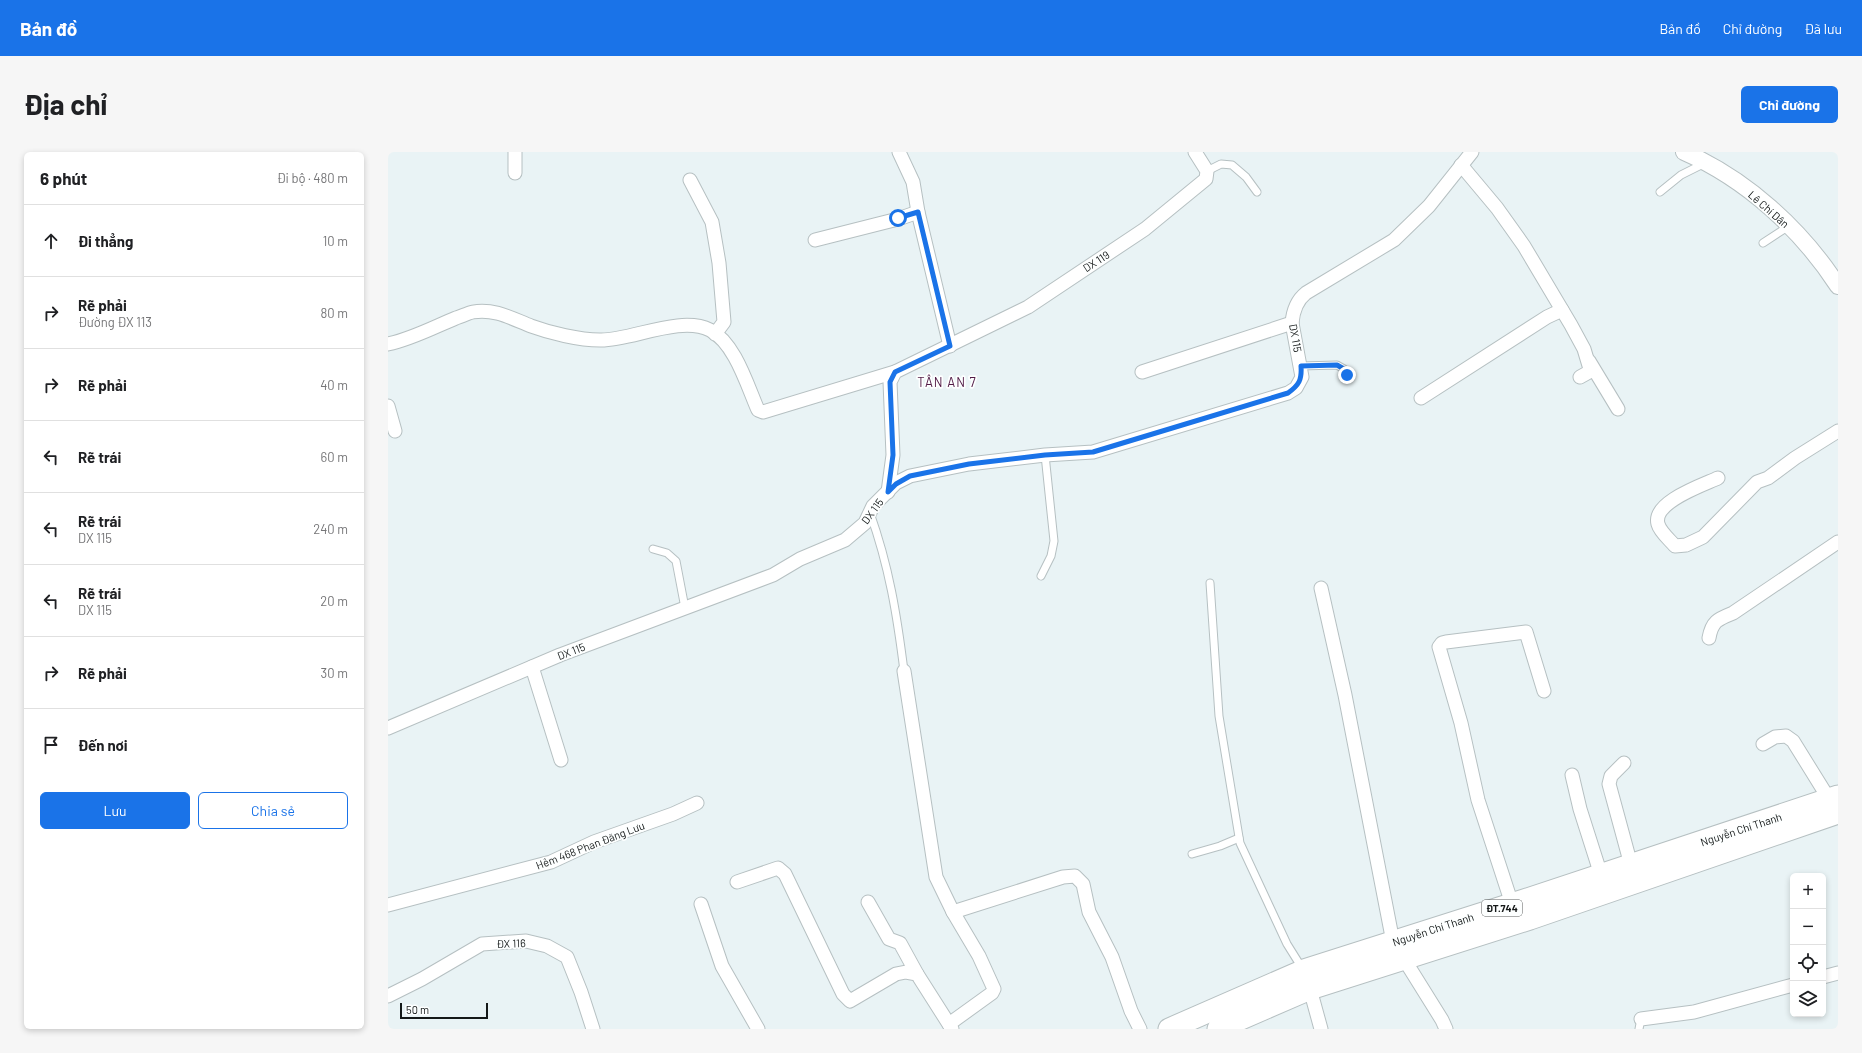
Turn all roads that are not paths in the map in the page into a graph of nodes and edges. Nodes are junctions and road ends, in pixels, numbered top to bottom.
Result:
1 (515, 152) edge
2 (899, 152) edge
3 (1195, 152) edge
4 (1472, 152) edge
5 (1684, 152) edge
6 (1705, 162) junction
7 (1461, 165) junction
8 (1208, 171) junction
9 (515, 173) dead end
10 (690, 180) dead end
11 (1257, 192) dead end
12 (1660, 192) dead end
13 (918, 212) junction
14 (1789, 226) junction
15 (815, 240) dead end
16 (1763, 243) dead end
17 (1838, 286) edge
18 (1562, 310) junction
19 (1292, 324) junction
20 (715, 334) junction
21 (388, 344) edge
22 (950, 346) junction
23 (1589, 361) junction
24 (1301, 366) junction
25 (895, 372) junction
26 (1142, 372) dead end
27 (1347, 375) dead end
28 (1580, 377) dead end
29 (1421, 398) dead end
30 (388, 406) edge
31 (1618, 409) dead end
32 (395, 431) dead end
33 (1838, 431) edge
34 (1045, 455) junction
35 (1718, 478) dead end
36 (888, 492) junction
37 (870, 512) junction
38 (1838, 542) edge
39 (654, 549) dead end
40 (1042, 576) dead end
41 (1210, 583) dead end
42 (1321, 588) dead end
43 (685, 608) junction
44 (1709, 638) dead end
45 (532, 667) junction
46 (904, 672) joint
47 (1544, 691) dead end
48 (388, 728) edge
49 (1763, 744) dead end
50 (561, 760) dead end
51 (1624, 763) dead end
52 (1572, 775) dead end
53 (697, 803) dead end
54 (1835, 803) edge
55 (1759, 831) junction
56 (1239, 838) junction
57 (1192, 854) dead end
58 (1631, 865) junction
59 (1601, 875) junction
60 (737, 882) dead end
61 (868, 902) dead end
62 (701, 904) dead end
63 (1512, 904) junction
64 (388, 906) edge
65 (953, 912) junction
66 (1399, 950) junction
67 (1838, 973) edge
68 (917, 974) junction
69 (1826, 976) edge
70 (1307, 980) junction
71 (1790, 986) edge
72 (388, 996) edge
73 (1640, 1024) edge
74 (951, 1026) edge
75 (593, 1029) edge
76 (758, 1029) edge
77 (1140, 1029) edge
78 (1169, 1029) edge
79 (1218, 1029) edge
80 (1321, 1029) edge
81 (1446, 1029) edge

1 - 9 street
2 - 13 street
3 - 8 street
4 - 7 street, DX 115
5 - 6 street, Lê Chí Dân
6 - 12 lane
6 - 14 street, Lê Chí Dân
7 - 18 street
7 - 19 street, DX 115
8 - 11 lane
8 - 22 street, DX 119
10 - 20 street
13 - 15 street
13 - 22 street
14 - 16 lane
14 - 17 street, Lê Chí Dân
18 - 23 street
18 - 29 street
19 - 24 street, DX 115
19 - 26 street
20 - 21 street
20 - 25 street, DX 119
22 - 25 street, DX 119
23 - 28 street
23 - 31 street
24 - 27 lane
24 - 34 street, DX 115
25 - 36 street
30 - 32 street
33 - 35 street
34 - 36 street, DX 115
34 - 40 lane
36 - 37 street, DX 115
37 - 43 street, DX 115
37 - 46 lane
38 - 44 street
39 - 43 lane
41 - 56 lane
42 - 66 street
43 - 45 street, DX 115
45 - 48 street, DX 115
45 - 50 street
46 - 65 street
47 - 63 street
49 - 54 street
51 - 58 street
52 - 59 street
53 - 64 street, Hẻm 468 Phan Đăng Lưu
54 - 55 main road, Nguyễn Chí Thanh / ĐT.744
55 - 58 main road, Nguyễn Chí Thanh / ĐT.744
55 - 66 main road, Nguyễn Chí Thanh / ĐT.744
56 - 57 lane
56 - 70 lane
58 - 59 main road, Nguyễn Chí Thanh / ĐT.744
59 - 63 main road, Nguyễn Chí Thanh / ĐT.744
60 - 68 street
61 - 68 street
62 - 76 street
63 - 66 main road, Nguyễn Chí Thanh / ĐT.744
65 - 74 street
65 - 77 street
66 - 70 main road, Nguyễn Chí Thanh / ĐT.744
66 - 81 street
67 - 69 street
68 - 74 street
70 - 78 main road, Nguyễn Chí Thanh / ĐT.744
70 - 79 main road, Nguyễn Chí Thanh / ĐT.744
70 - 80 street
71 - 73 street
72 - 75 street, ĐX 116

